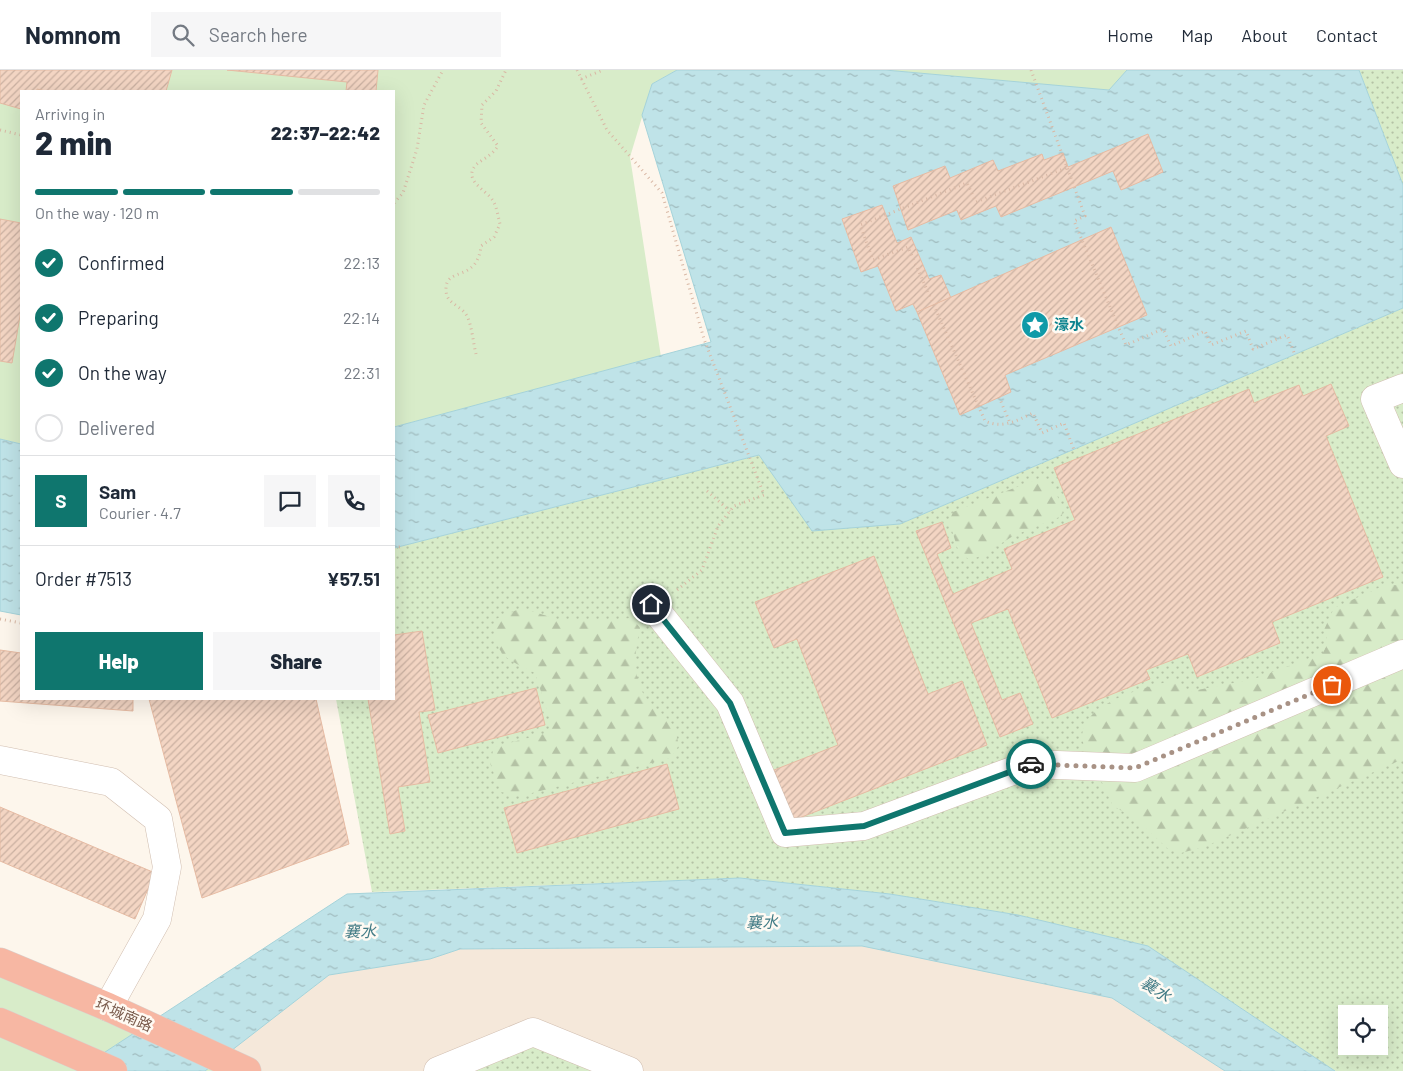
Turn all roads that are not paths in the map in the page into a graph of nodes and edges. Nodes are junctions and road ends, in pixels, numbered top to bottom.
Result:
1 (1403, 388) edge
2 (1403, 464) edge
3 (651, 604) road end
4 (1403, 654) edge
5 (0, 760) edge
6 (0, 962) edge
7 (108, 1006) junction
8 (0, 1022) edge
9 (112, 1071) edge
10 (247, 1071) edge
11 (438, 1071) edge
12 (629, 1071) edge

1 - 2 street
3 - 4 street
5 - 7 street
6 - 7 highway, 环城南路
7 - 10 highway, 环城南路
8 - 9 highway
11 - 12 street

